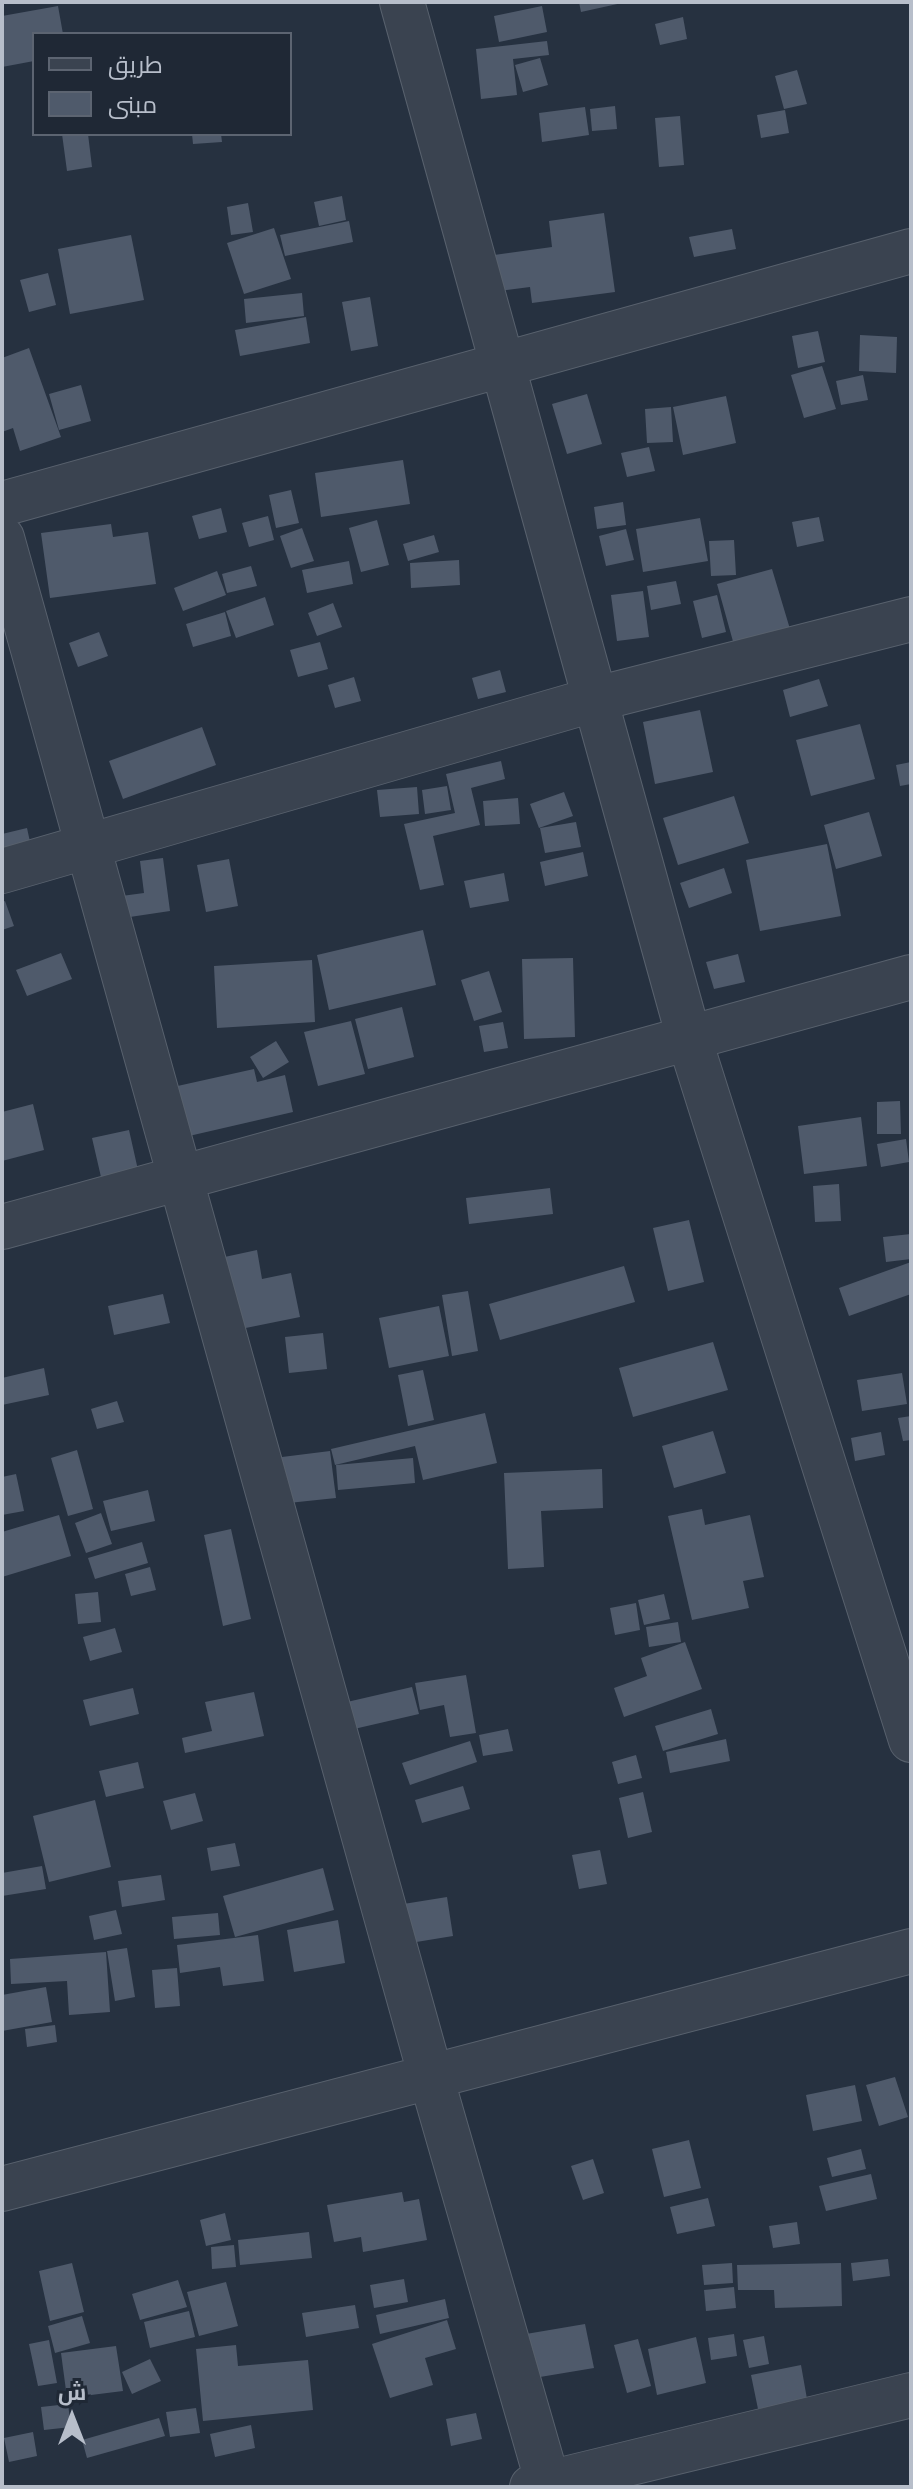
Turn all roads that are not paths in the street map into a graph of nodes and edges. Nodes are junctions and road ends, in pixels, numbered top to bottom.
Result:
1 (402, 2) edge
2 (911, 251) edge
3 (502, 364) junction
4 (2, 504) edge
5 (2, 538) edge
6 (911, 619) edge
7 (596, 699) junction
8 (89, 847) junction
9 (2, 871) edge
10 (911, 977) edge
11 (689, 1038) junction
12 (182, 1177) junction
13 (2, 1227) edge
14 (911, 1740) edge
15 (911, 1951) edge
16 (431, 2077) junction
17 (2, 2189) edge
18 (911, 2395) edge
19 (543, 2485) edge

1 - 3 street
2 - 3 street
3 - 4 street
3 - 7 street
5 - 8 street
6 - 7 street
7 - 8 street
7 - 11 street
8 - 9 street
8 - 12 street
10 - 11 street
11 - 12 street
11 - 14 street
12 - 13 street
12 - 16 street
15 - 16 street
16 - 17 street
16 - 19 street
18 - 19 street

